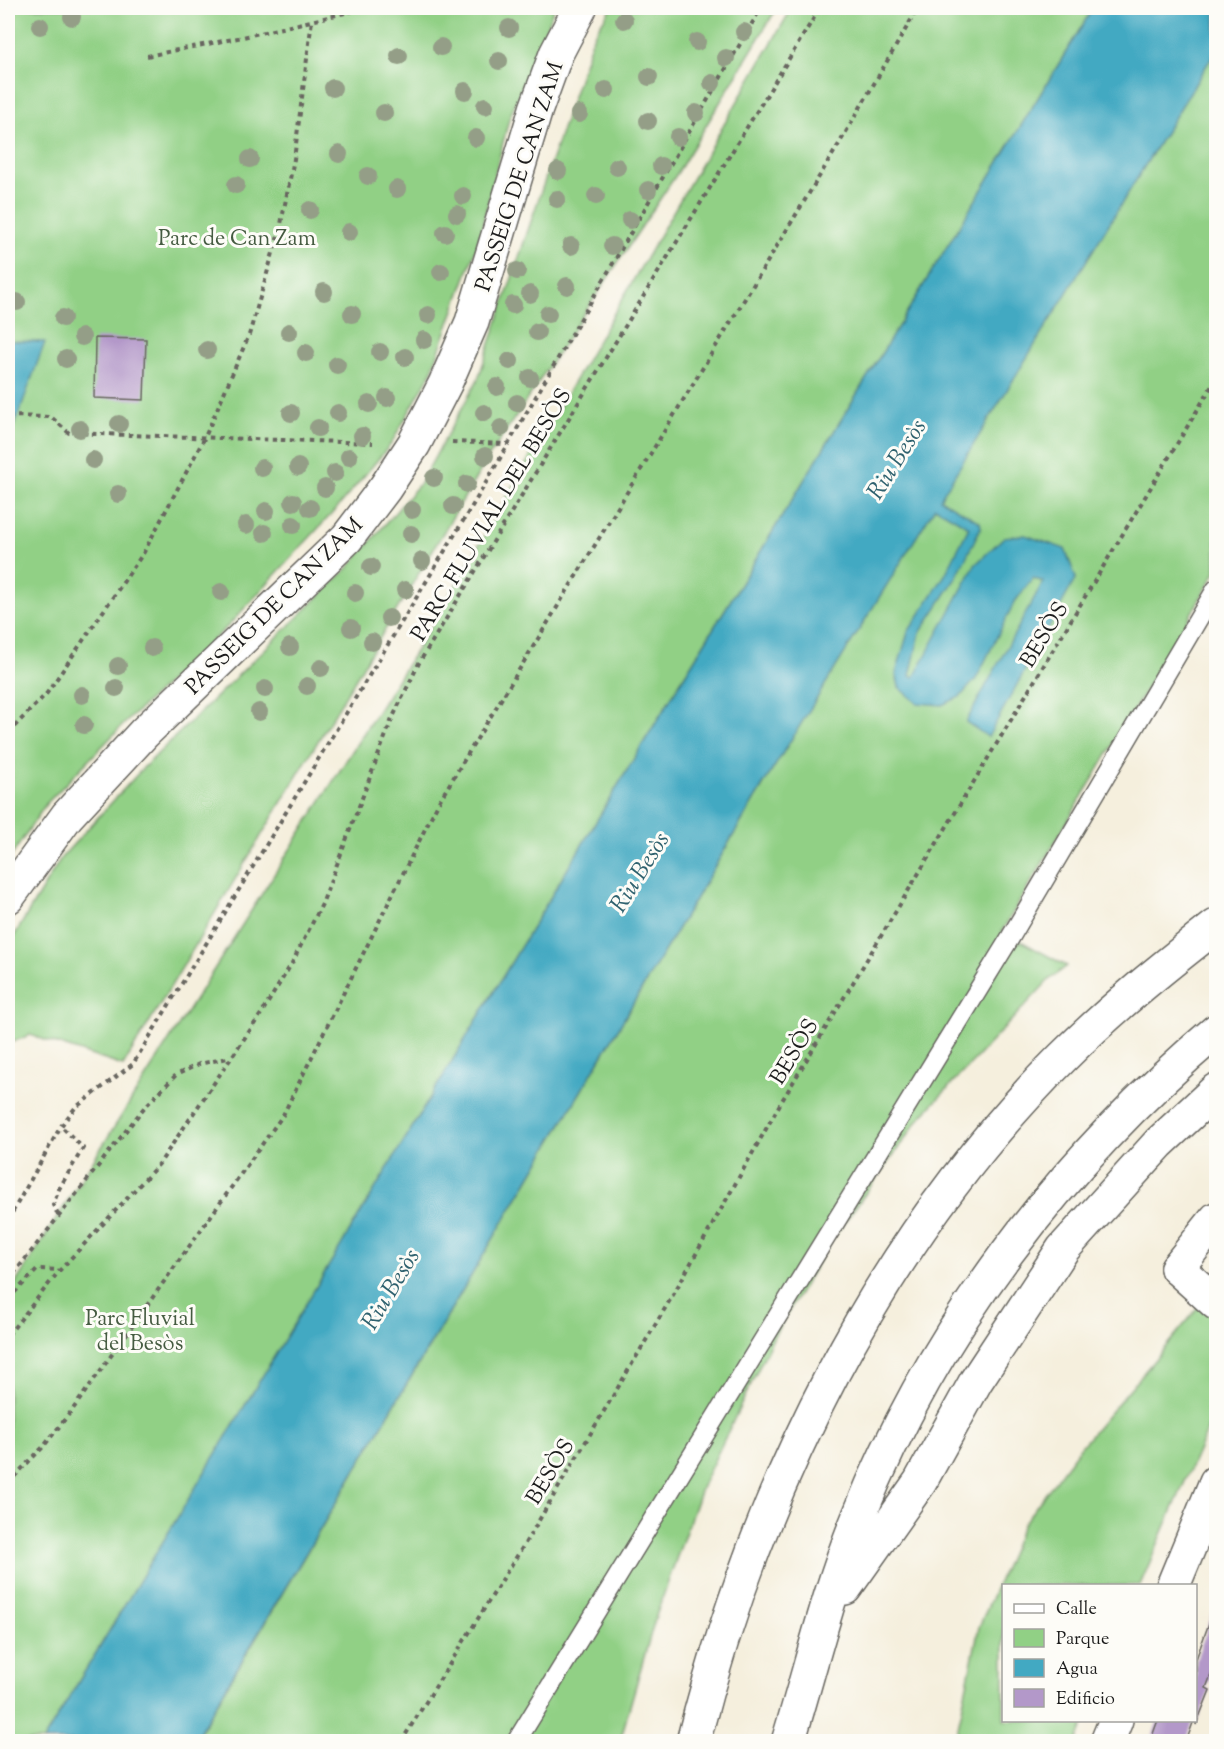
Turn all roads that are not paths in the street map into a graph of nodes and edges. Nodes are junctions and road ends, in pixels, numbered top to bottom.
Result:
1 (580, 8) edge
2 (1216, 589) edge
3 (8, 897) edge
4 (1216, 926) edge
5 (1216, 1031) edge
6 (1216, 1090) edge
7 (1216, 1219) edge
8 (1216, 1303) edge
9 (1216, 1482) edge
10 (1174, 1584) edge
11 (827, 1614) junction
12 (1115, 1722) edge
13 (516, 1742) edge
14 (693, 1742) edge
15 (788, 1742) edge
16 (1107, 1742) edge

1 - 3 main road, PASSEIG DE CAN ZAM
2 - 13 lane
4 - 14 main road
5 - 11 main road
6 - 11 main road
7 - 8 main road
9 - 10 main road
11 - 15 main road
12 - 16 main road

